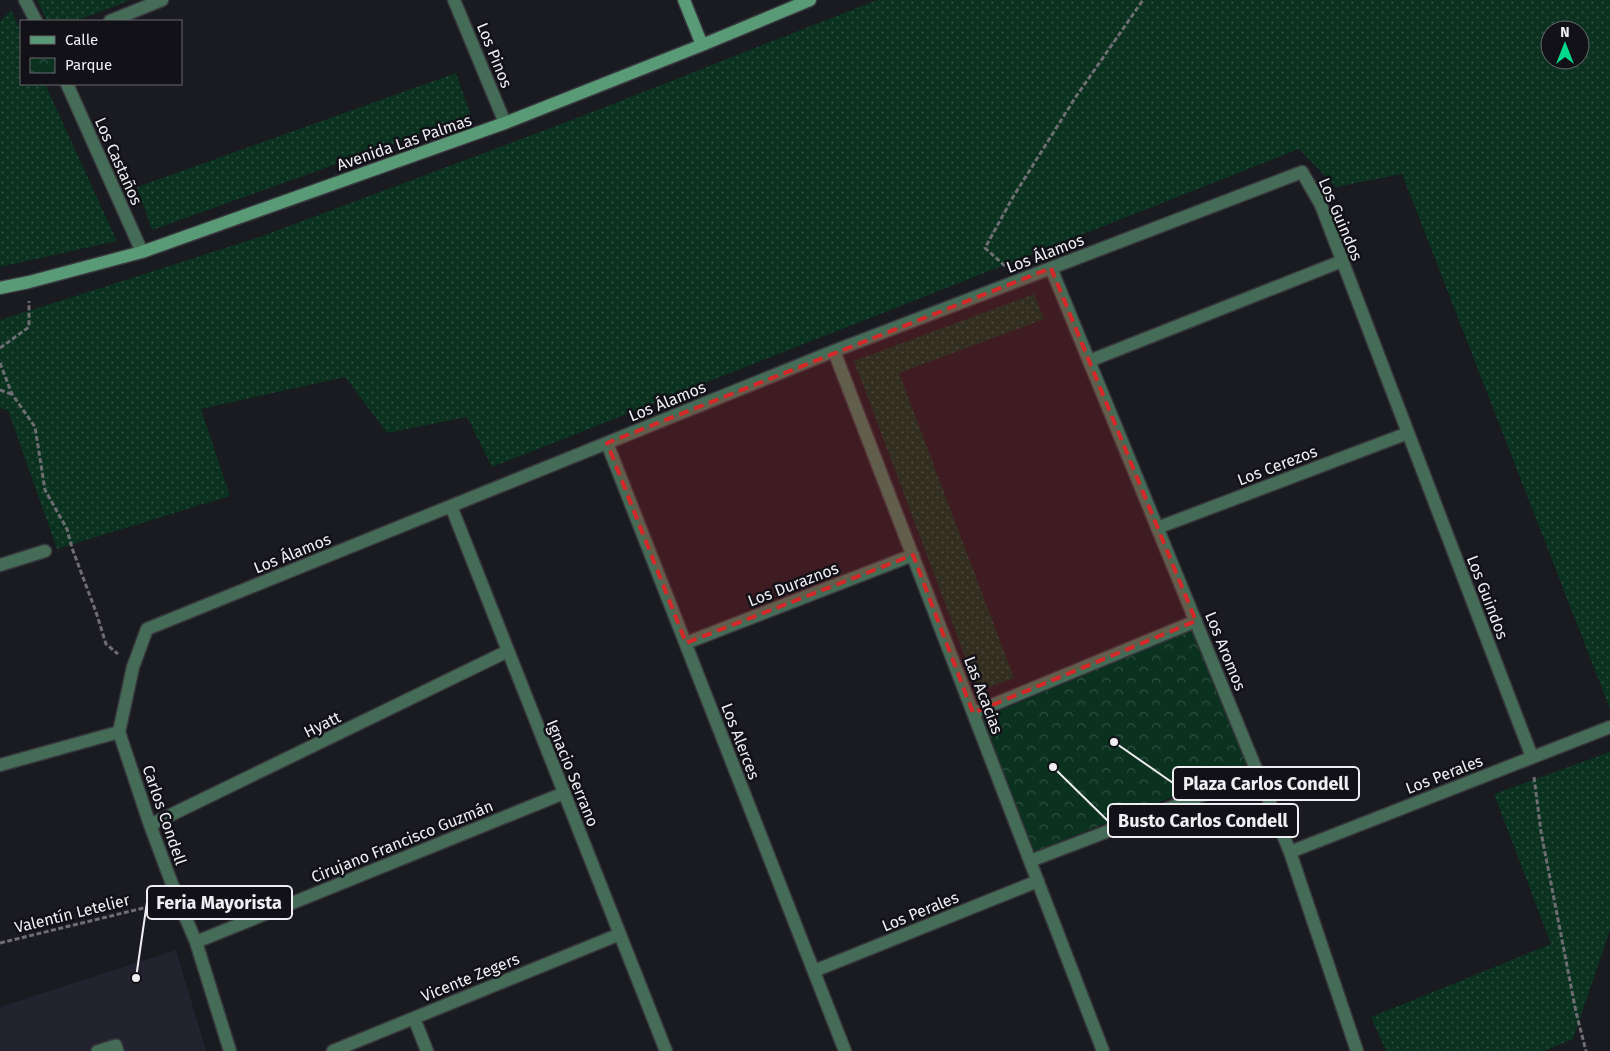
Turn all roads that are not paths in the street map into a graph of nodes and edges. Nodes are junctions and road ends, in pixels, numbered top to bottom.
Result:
1 (25, 0) edge
2 (162, 0) edge
3 (454, 0) edge
4 (684, 0) edge
5 (810, 0) edge
6 (35, 20) edge
7 (112, 20) edge
8 (702, 45) junction
9 (66, 85) edge
10 (505, 123) junction
11 (1302, 172) joint
12 (142, 252) junction
13 (1342, 261) junction
14 (1051, 268) junction
15 (0, 288) edge
16 (834, 351) junction
17 (1089, 361) junction
18 (1408, 433) junction
19 (607, 443) junction
20 (451, 506) junction
21 (1157, 528) junction
22 (45, 551) dead end
23 (913, 555) junction
24 (0, 565) edge
25 (1196, 621) junction
26 (686, 644) junction
27 (508, 651) junction
28 (973, 713) junction
29 (1610, 727) edge
30 (119, 732) junction
31 (1532, 758) junction
32 (0, 764) edge
33 (1258, 774) junction
34 (564, 793) junction
35 (150, 825) junction
36 (1290, 852) junction
37 (1030, 861) junction
38 (1038, 881) junction
39 (620, 934) junction
40 (196, 942) junction
41 (814, 971) junction
42 (414, 1018) junction
43 (97, 1051) edge
44 (118, 1051) edge
45 (230, 1051) edge
46 (333, 1051) edge
47 (427, 1051) edge
48 (666, 1051) edge
49 (845, 1051) edge
50 (1103, 1051) edge
51 (1356, 1051) edge

1 - 6 street
2 - 7 street
3 - 10 street, Los Pinos
4 - 8 street
5 - 8 street, Avenida Las Palmas
8 - 10 street, Avenida Las Palmas
9 - 12 street, Los Castaños
10 - 12 street, Avenida Las Palmas
11 - 13 street, Los Guindos
11 - 14 street, Los Álamos
12 - 15 street, Avenida Las Palmas
13 - 17 street
13 - 18 street, Los Guindos
14 - 16 street, Los Álamos
14 - 17 street, Los Aromos
16 - 19 street, Los Álamos
16 - 23 street, Las Acacias
17 - 21 street, Los Aromos
18 - 21 street, Los Cerezos
18 - 31 street, Los Guindos
19 - 20 street, Los Álamos
19 - 26 street, Los Alerces
20 - 27 street, Ignacio Serrano
20 - 30 street, Los Álamos
21 - 25 street, Los Aromos
22 - 24 street
23 - 26 street, Los Duraznos
23 - 28 street, Las Acacias
25 - 28 street
25 - 33 street, Los Aromos
26 - 41 street, Los Alerces
27 - 34 street, Ignacio Serrano
27 - 35 street, Hyatt
28 - 37 street, Las Acacias
29 - 31 street, Los Perales
30 - 32 street
30 - 35 street, Carlos Condell
31 - 36 street, Los Perales
33 - 36 street, Los Aromos
33 - 37 street
34 - 39 street, Ignacio Serrano
34 - 40 street, Cirujano Francisco Guzmán
35 - 40 street, Carlos Condell
36 - 51 street, Los Aromos
37 - 38 street, Las Acacias
38 - 41 street, Los Perales
38 - 50 street, Las Acacias
39 - 42 street, Vicente Zegers
39 - 48 street, Ignacio Serrano
40 - 45 street, Carlos Condell
41 - 49 street, Los Alerces
42 - 46 street, Vicente Zegers
42 - 47 street
43 - 44 lane

